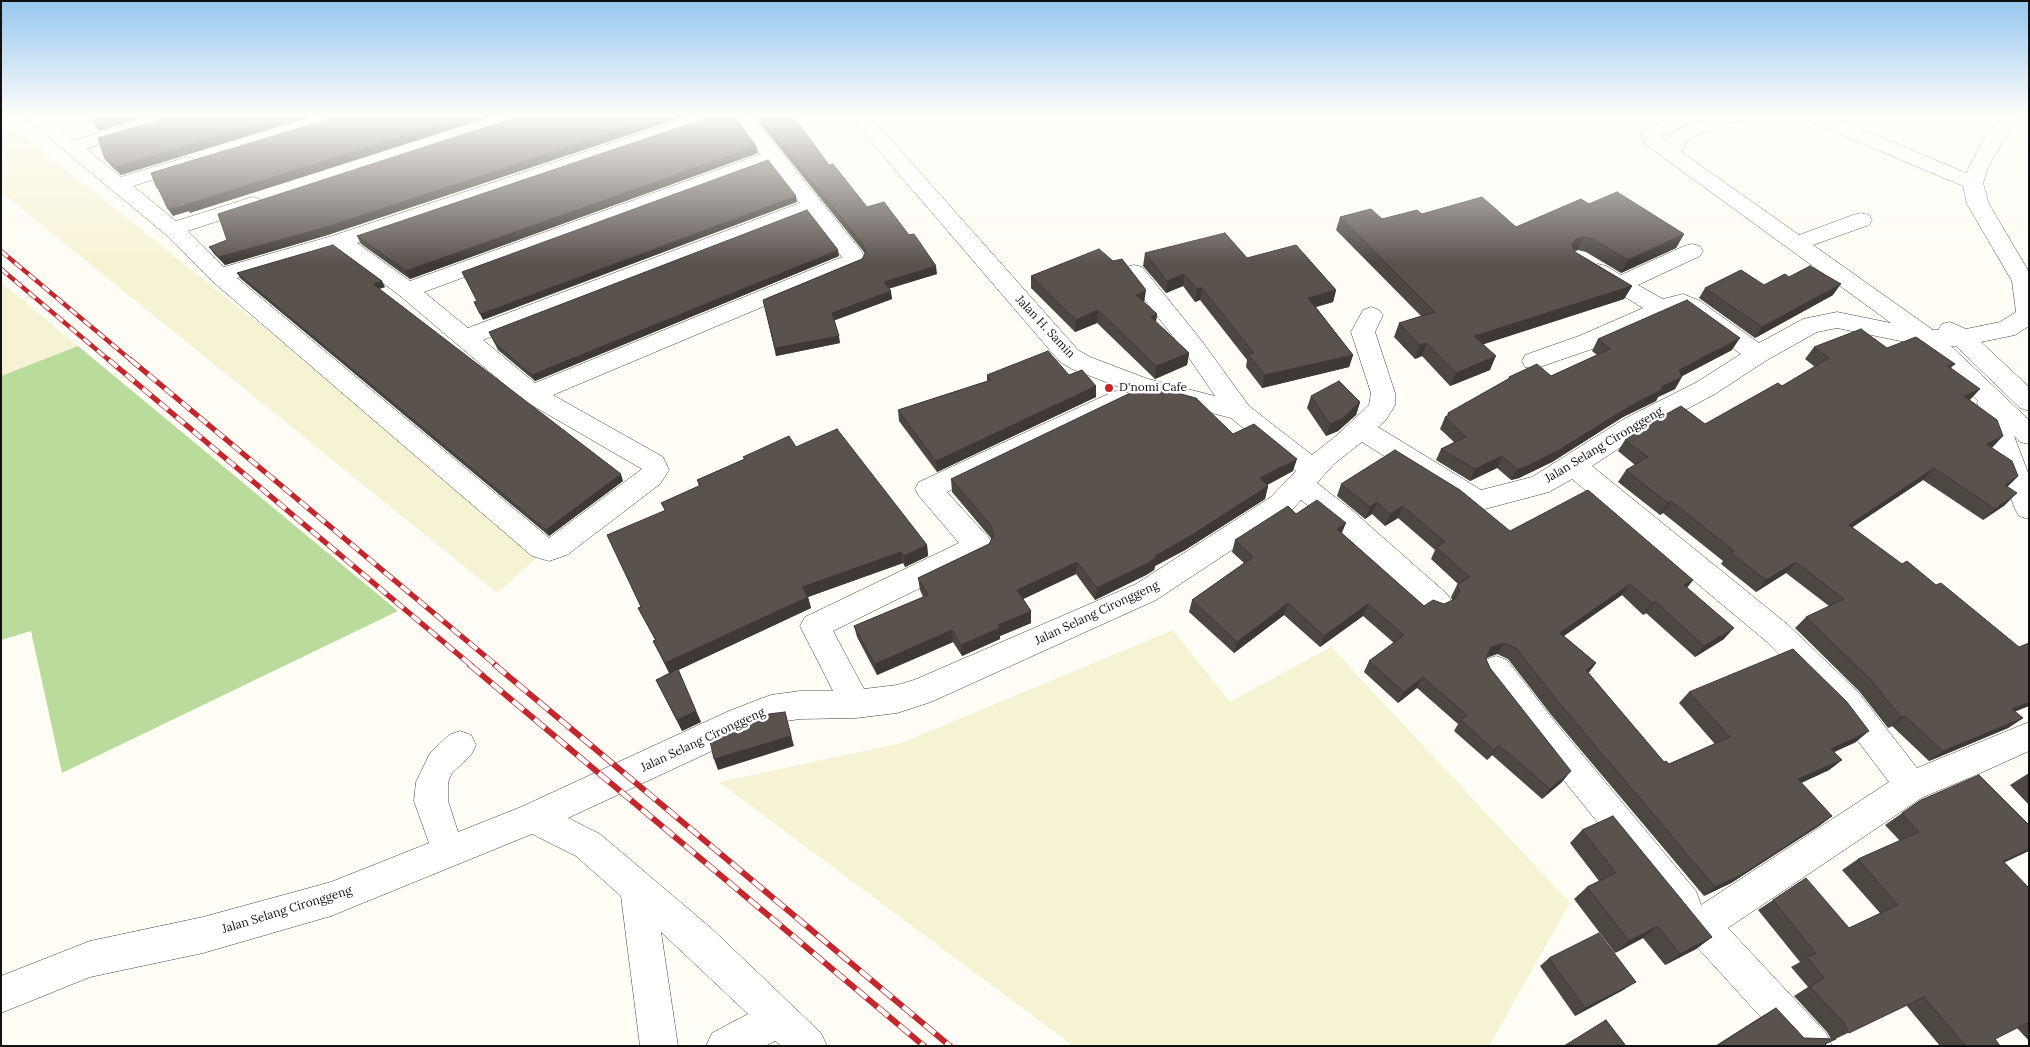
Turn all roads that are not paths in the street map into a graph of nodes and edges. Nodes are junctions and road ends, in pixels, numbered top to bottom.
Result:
1 (94, 165) edge
2 (181, 165) edge
3 (567, 165) edge
4 (750, 165) edge
5 (781, 165) edge
6 (901, 165) edge
7 (1690, 165) edge
8 (1701, 165) edge
9 (1930, 165) edge
10 (1979, 165) edge
11 (1973, 183) junction
12 (118, 184) junction
13 (272, 196) edge
14 (814, 205) junction
15 (1861, 220) dead end
16 (173, 229) junction
17 (1803, 240) junction
18 (340, 241) junction
19 (1692, 251) dead end
20 (1578, 259) edge
21 (1134, 272) edge
22 (220, 276) junction
23 (1620, 284) junction
24 (407, 290) junction
25 (1662, 309) junction
26 (1371, 315) dead end
27 (2028, 315) edge
28 (465, 338) junction
29 (1928, 338) junction
30 (1962, 338) junction
31 (1758, 354) junction
32 (1534, 361) dead end
33 (1143, 388) junction
34 (532, 394) junction
35 (1987, 394) junction
36 (2029, 402) edge
37 (1240, 412) junction
38 (1362, 429) junction
39 (2029, 435) edge
40 (1573, 465) junction
41 (1306, 477) junction
42 (2029, 509) edge
43 (1437, 602) edge
44 (1496, 668) dead end
45 (856, 704) junction
46 (2029, 736) edge
47 (460, 745) dead end
48 (1911, 786) junction
49 (533, 818) junction
50 (449, 853) junction
51 (637, 888) junction
52 (1701, 924) junction
53 (1, 995) edge
54 (779, 1018) junction
55 (659, 1046) edge
56 (725, 1046) edge
57 (808, 1046) edge
58 (1814, 1046) edge

1 - 12 street
2 - 12 street
3 - 18 street
4 - 24 street
5 - 14 street
6 - 33 street, Jalan H. Samin
7 - 17 street
8 - 17 street
9 - 11 street
10 - 11 street
11 - 27 street, Jalan Selang Cironggeng
12 - 16 street
13 - 16 street
14 - 28 street
14 - 34 street
15 - 17 street
16 - 22 street
17 - 29 street
17 - 30 street
18 - 22 street
18 - 24 street
19 - 23 street
20 - 23 street
21 - 37 street
22 - 34 street
23 - 25 street
24 - 28 street
25 - 31 street
25 - 32 street
26 - 38 street
27 - 30 street, Jalan Selang Cironggeng
28 - 34 street
29 - 30 street, Jalan Selang Cironggeng
29 - 31 street, Jalan Selang Cironggeng
29 - 35 street
30 - 36 street
31 - 40 street, Jalan Selang Cironggeng
33 - 37 street, Jalan H. Samin
33 - 45 street
35 - 39 street
35 - 42 street
37 - 41 street, Jalan H. Samin
38 - 40 street, Jalan Selang Cironggeng
38 - 41 street, Jalan Selang Cironggeng
40 - 48 street
41 - 43 street, Jalan H. Samin
41 - 45 street, Jalan Selang Cironggeng
44 - 52 street
45 - 49 street, Jalan Selang Cironggeng
46 - 48 street
47 - 50 street
48 - 52 street
49 - 50 street, Jalan Selang Cironggeng
49 - 51 street
50 - 53 street, Jalan Selang Cironggeng
51 - 54 street
51 - 55 street
52 - 58 street
54 - 56 street
54 - 57 street

